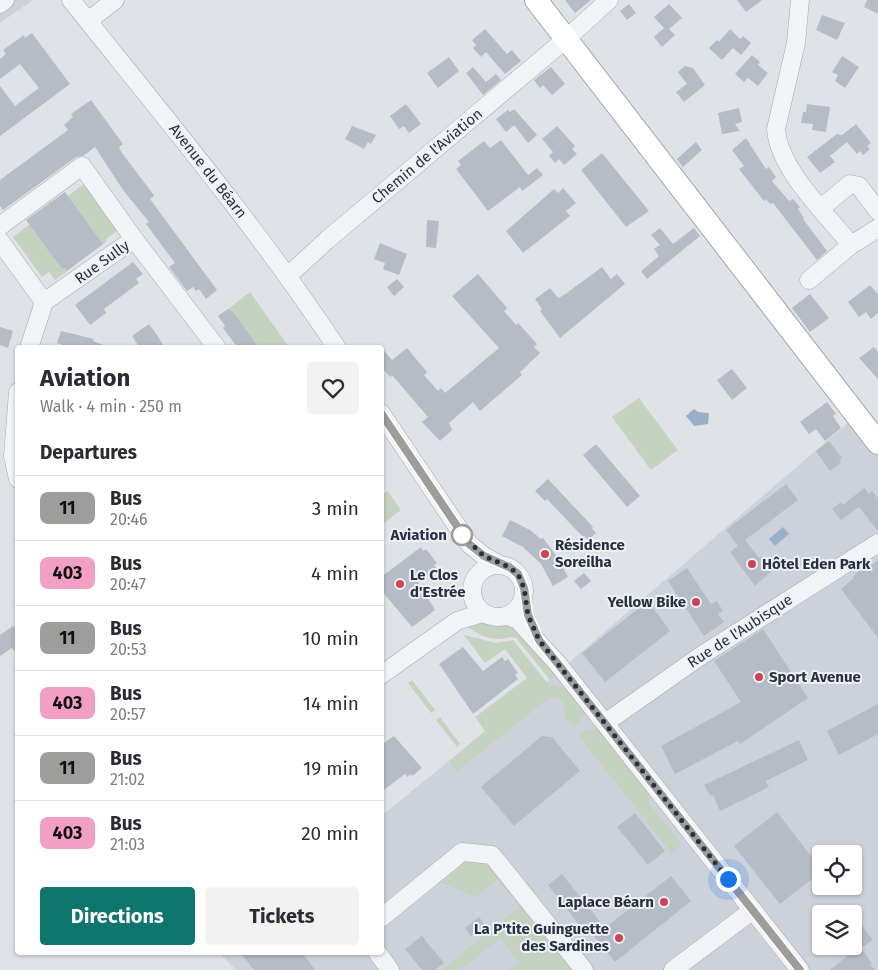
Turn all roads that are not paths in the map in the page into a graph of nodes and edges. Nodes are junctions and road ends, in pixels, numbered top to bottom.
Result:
1 (5, 0) edge
2 (71, 0) edge
3 (115, 0) edge
4 (536, 0) edge
5 (609, 0) edge
6 (800, 0) edge
7 (0, 4) edge
8 (88, 21) junction
9 (566, 39) junction
10 (821, 208) junction
11 (878, 211) edge
12 (0, 226) edge
13 (878, 228) edge
14 (134, 239) junction
15 (0, 241) edge
16 (851, 245) junction
17 (289, 275) junction
18 (809, 280) dead end
19 (44, 302) junction
20 (30, 345) edge
21 (214, 345) edge
22 (335, 345) edge
23 (384, 418) edge
24 (15, 430) edge
25 (878, 443) edge
26 (15, 465) edge
27 (878, 543) edge
28 (469, 544) junction
29 (500, 565) junction
30 (475, 578) junction
31 (524, 597) junction
32 (478, 606) junction
33 (508, 616) junction
34 (539, 640) junction
35 (384, 671) edge
36 (605, 723) junction
37 (753, 910) junction
38 (384, 916) edge
39 (379, 955) edge
40 (390, 970) edge
41 (584, 970) edge
42 (673, 970) edge
43 (800, 970) edge

1 - 7 street
2 - 8 street, Avenue du Béarn
3 - 8 street
4 - 9 main road
5 - 9 street, Chemin de l'Aviation
6 - 10 street
8 - 17 street, Avenue du Béarn
9 - 17 street, Chemin de l'Aviation
9 - 25 main road
10 - 11 street
10 - 16 street
12 - 14 street
13 - 16 street
14 - 19 street, Rue Sully
14 - 21 street, Rue Sully
15 - 19 street
16 - 18 street
17 - 22 street, Avenue du Béarn
19 - 20 street
23 - 28 street
24 - 26 street
27 - 36 street, Rue de l'Aubisque
28 - 29 street
28 - 30 street
29 - 30 street
29 - 31 street
30 - 32 street
31 - 33 street
31 - 34 street
32 - 33 street
32 - 35 street
33 - 34 street
34 - 36 street
36 - 37 street
37 - 42 street
37 - 43 street
38 - 41 street
39 - 40 street

